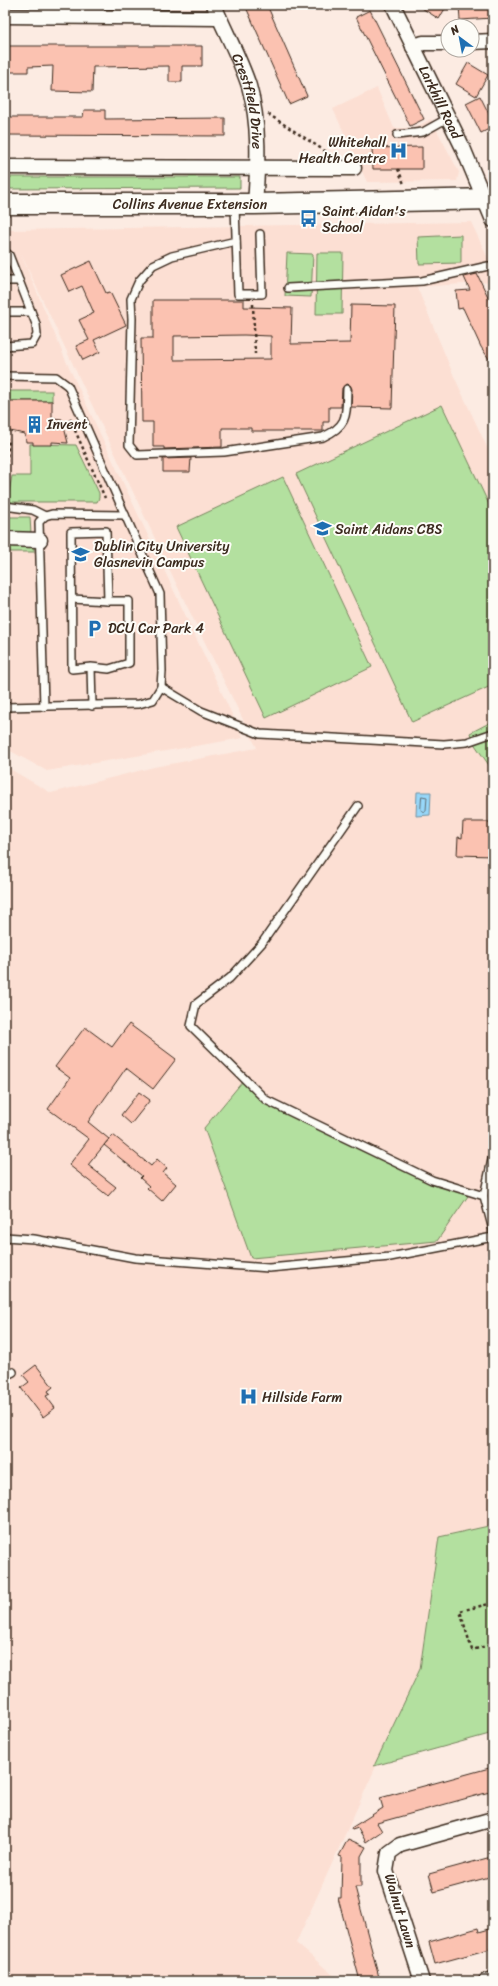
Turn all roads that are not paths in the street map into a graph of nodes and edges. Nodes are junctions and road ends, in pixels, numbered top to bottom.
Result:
1 (393, 5) edge
2 (216, 11) edge
3 (5, 16) edge
4 (493, 41) edge
5 (480, 42) edge
6 (440, 43) edge
7 (413, 46) junction
8 (448, 118) junction
9 (396, 135) dead end
10 (5, 167) edge
11 (258, 167) junction
12 (354, 168) dead end
13 (489, 200) edge
14 (5, 204) edge
15 (235, 204) junction
16 (255, 204) junction
17 (493, 220) edge
18 (260, 234) dead end
19 (236, 241) junction
20 (5, 252) edge
21 (493, 266) edge
22 (5, 281) edge
23 (19, 281) junction
24 (288, 288) dead end
25 (5, 312) edge
26 (31, 312) junction
27 (5, 346) edge
28 (5, 376) edge
29 (347, 388) dead end
30 (5, 506) edge
31 (125, 515) junction
32 (45, 516) junction
33 (5, 539) edge
34 (40, 540) junction
35 (72, 599) junction
36 (108, 601) junction
37 (91, 667) junction
38 (161, 687) junction
39 (92, 706) junction
40 (5, 707) edge
41 (44, 707) junction
42 (493, 733) edge
43 (358, 806) dead end
44 (493, 1155) edge
45 (484, 1196) junction
46 (493, 1230) edge
47 (5, 1237) edge
48 (493, 1237) edge
49 (12, 1372) dead end
50 (5, 1376) edge
51 (493, 1819) edge
52 (493, 1979) edge
53 (422, 1981) edge
54 (486, 1981) edge

1 - 7 street, Larkhill Road
2 - 3 street
2 - 11 street, Crestfield Drive
4 - 5 street
6 - 7 street
7 - 8 street, Larkhill Road
8 - 9 lane
8 - 13 street, Larkhill Road
10 - 11 street
11 - 12 street
11 - 16 street, Crestfield Drive
13 - 16 main road, Collins Avenue Extension
13 - 17 street, Larkhill Road
14 - 15 main road, Collins Avenue Extension
15 - 16 main road, Collins Avenue Extension
15 - 19 lane
18 - 19 lane
19 - 29 lane
20 - 23 lane
21 - 24 lane
22 - 23 lane
23 - 26 lane
25 - 26 lane
26 - 27 lane
28 - 31 lane
30 - 32 lane
31 - 32 lane
31 - 38 lane
32 - 34 lane
33 - 34 street
34 - 41 lane
35 - 36 lane
35 - 36 lane
35 - 37 lane
36 - 37 lane
37 - 39 lane
38 - 39 lane
38 - 42 lane
39 - 41 lane
40 - 41 lane
43 - 45 lane
44 - 45 lane
45 - 46 lane
47 - 48 lane
49 - 50 lane
51 - 53 street, Walnut Lawn
52 - 54 street

